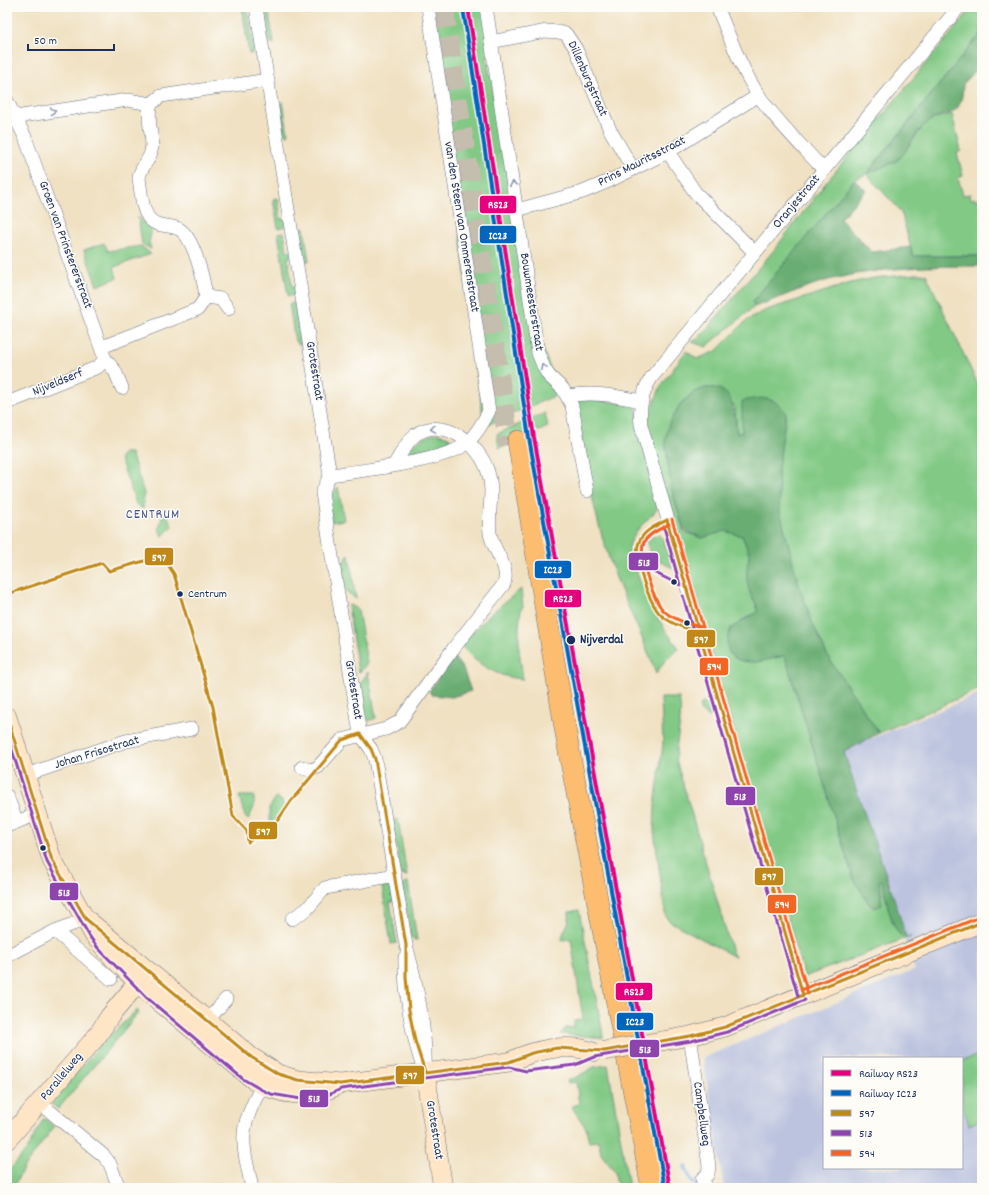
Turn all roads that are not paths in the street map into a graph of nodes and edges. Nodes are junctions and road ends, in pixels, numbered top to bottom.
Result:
1 (256, 7) edge
2 (428, 7) edge
3 (486, 7) edge
4 (717, 7) edge
5 (959, 7) edge
6 (491, 42) junction
7 (268, 80) junction
8 (759, 95) junction
9 (7, 101) edge
10 (150, 104) junction
11 (15, 117) junction
12 (668, 152) junction
13 (633, 169) junction
14 (824, 170) junction
15 (517, 210) junction
16 (755, 253) junction
17 (206, 297) junction
18 (228, 309) dead end
19 (103, 353) junction
20 (122, 388) dead end
21 (568, 396) junction
22 (641, 401) junction
23 (7, 404) edge
24 (468, 442) junction
25 (394, 466) junction
26 (330, 475) junction
27 (587, 490) dead end
28 (7, 717) edge
29 (192, 729) dead end
30 (360, 734) junction
31 (302, 766) dead end
32 (26, 775) junction
33 (7, 796) edge
34 (37, 814) junction
35 (12, 824) edge
36 (395, 875) junction
37 (86, 919) junction
38 (292, 919) dead end
39 (982, 922) edge
40 (56, 931) junction
41 (7, 956) edge
42 (111, 979) dead end
43 (148, 982) junction
44 (803, 995) junction
45 (226, 999) dead end
46 (202, 1027) junction
47 (690, 1036) junction
48 (425, 1072) junction
49 (265, 1077) junction
50 (40, 1103) junction
51 (27, 1119) junction
52 (7, 1140) edge
53 (7, 1154) edge
54 (705, 1184) edge
55 (119, 1188) edge
56 (252, 1188) edge
57 (443, 1188) edge
58 (642, 1188) edge
59 (652, 1188) edge

1 - 7 street, Grotestraat
2 - 24 street, van den Steen van Ommerenstraat
3 - 6 street, Bouwmeesterstraat
4 - 8 street
5 - 14 street, Oranjestraat
6 - 13 street, Dillenburgstraat
15 -> 6 street, Bouwmeesterstraat
7 - 10 street
7 - 26 street, Grotestraat
8 - 12 street, Prins Mauritsstraat
8 - 14 street
9 - 11 street, Groen van Prinstererstraat
11 -> 10 street
10 - 17 street
11 - 19 street, Groen van Prinstererstraat
12 - 13 street, Prins Mauritsstraat
12 - 16 street
13 - 15 street, Prins Mauritsstraat
14 - 16 street, Oranjestraat
21 -> 15 street, Bouwmeesterstraat
16 - 22 street, Oranjestraat
17 - 18 street
17 - 19 street, Nijveldserf
19 - 20 street, Groen van Prinstererstraat
19 - 23 street, Nijveldserf
21 - 22 street
21 - 27 street, Bouwmeesterstraat
22 - 44 street
24 - 25 street
24 -> 25 street, Grotestraat
24 - 30 street, Grotestraat
25 - 26 street
26 - 30 street, Grotestraat
28 - 32 street
29 - 32 street, Johan Frisostraat
30 - 31 street
30 - 36 street, Grotestraat
32 - 34 street
33 - 35 street
34 - 35 street
34 - 37 street
36 - 38 street
36 - 48 street, Grotestraat
37 - 40 street
37 - 43 street
39 - 44 street
40 - 41 street
40 - 42 street
43 - 46 street
43 - 50 street, Parallelweg
44 - 47 street
45 - 46 street
46 - 49 street
47 - 48 street, bridge
47 - 54 street, Campbellweg
48 - 49 street
48 - 57 street, Grotestraat
49 - 56 street
50 - 51 street, Parallelweg
50 - 55 street
51 - 52 street, Parallelweg
51 - 53 street, Parallelweg
58 - 59 main road

